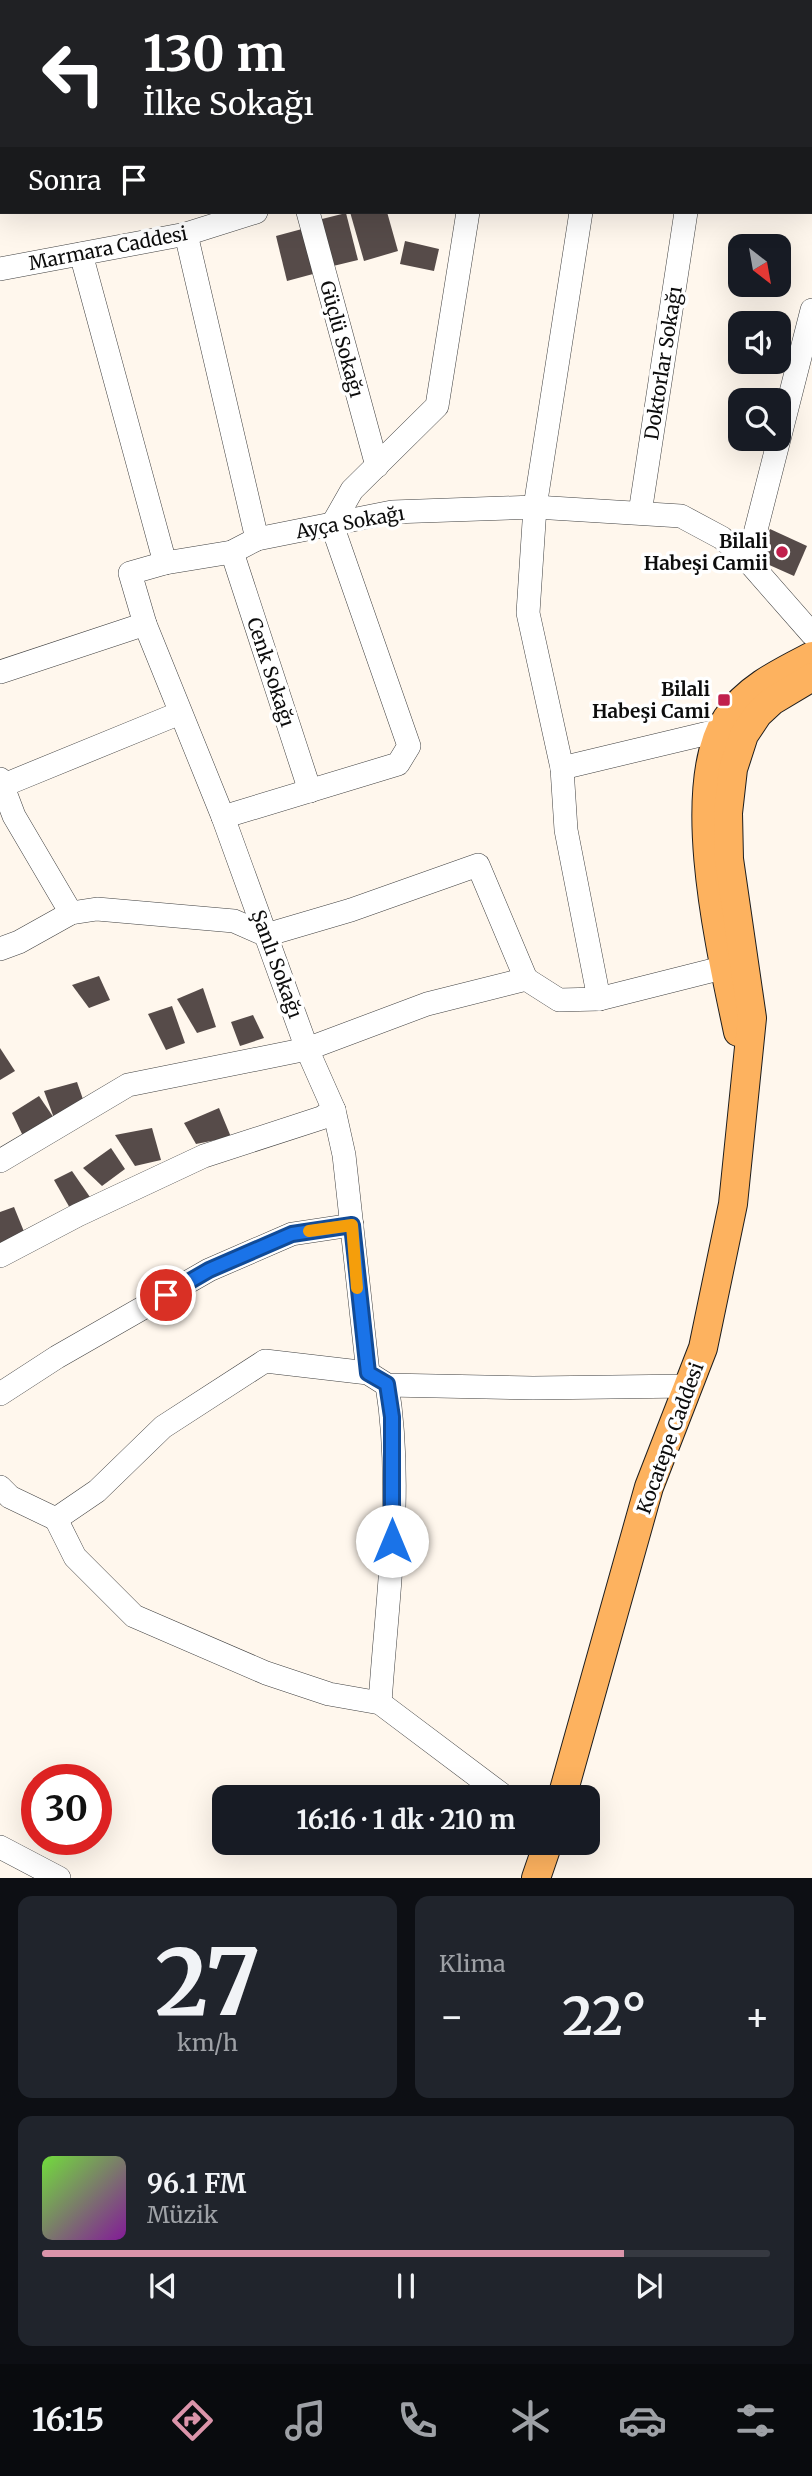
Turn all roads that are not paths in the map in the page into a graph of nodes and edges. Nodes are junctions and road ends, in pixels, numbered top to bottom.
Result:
1 (250, 214) edge
2 (309, 214) edge
3 (468, 214) edge
4 (582, 214) edge
5 (687, 214) edge
6 (186, 234) junction
7 (81, 254) junction
8 (0, 269) edge
9 (812, 310) edge
10 (377, 466) junction
11 (535, 507) junction
12 (639, 513) junction
13 (332, 525) junction
14 (257, 539) junction
15 (232, 552) junction
16 (748, 561) junction
17 (165, 563) junction
18 (145, 624) junction
19 (812, 634) edge
20 (812, 656) edge
21 (0, 673) edge
22 (812, 677) edge
23 (180, 713) junction
24 (750, 724) junction
25 (721, 730) junction
26 (562, 768) junction
27 (2, 782) edge
28 (310, 791) junction
29 (223, 817) junction
30 (7, 818) edge
31 (71, 913) junction
32 (266, 935) junction
33 (0, 949) edge
34 (736, 965) junction
35 (526, 979) junction
36 (599, 999) junction
37 (307, 1049) junction
38 (334, 1110) junction
39 (0, 1161) edge
40 (352, 1225) junction
41 (0, 1256) edge
42 (377, 1379) junction
43 (690, 1386) junction
44 (0, 1394) edge
45 (0, 1487) edge
46 (56, 1519) junction
47 (380, 1703) junction
48 (489, 1785) edge
49 (565, 1785) edge
50 (0, 1847) edge
51 (544, 1855) edge
52 (60, 1878) edge
53 (536, 1878) edge

1 - 6 street, Marmara Caddesi
2 - 10 street, Güçlü Sokağı
3 - 10 street
4 - 11 street
5 - 12 street, Doktorlar Sokağı
6 - 7 street, Marmara Caddesi
6 - 14 street
7 - 8 street, Marmara Caddesi
7 - 17 street
9 - 16 street
10 - 13 street
11 - 12 street, Ayça Sokağı
11 - 13 street, Ayça Sokağı
11 - 26 street
12 - 16 street, Ayça Sokağı
13 - 14 street, Ayça Sokağı
13 - 28 street
14 - 15 street, Ayça Sokağı
15 - 17 street, Ayça Sokağı
15 - 28 street, Cenk Sokağı
16 - 19 street, Ayça Sokağı
17 - 18 street, Ayça Sokağı
18 - 21 street
18 - 23 street, Şanlı Sokağı
20 - 25 main road, Kocatepe Caddesi
22 - 24 main road, Kocatepe Caddesi
23 - 27 street
23 - 29 street, Şanlı Sokağı
24 - 25 main road
24 - 34 main road, Kocatepe Caddesi
25 - 26 street
25 - 34 main road, Kocatepe Caddesi
26 - 36 street
27 - 30 street
28 - 29 street
29 - 32 street, Şanlı Sokağı
30 - 31 street
31 - 32 street
31 - 33 street
32 - 35 street
32 - 37 street, Şanlı Sokağı
34 - 36 street
34 - 43 main road, Kocatepe Caddesi
35 - 36 street
35 - 37 street
37 - 38 street, Şanlı Sokağı
37 - 39 street
38 - 40 street, Şanlı Sokağı
38 - 41 street
40 - 42 street, Şanlı Sokağı
40 - 44 street
42 - 43 street
42 - 46 street
42 - 47 street, Şanlı Sokağı
43 - 49 main road, Kocatepe Caddesi
45 - 46 street
46 - 47 street
47 - 48 street
50 - 52 street
51 - 53 main road

